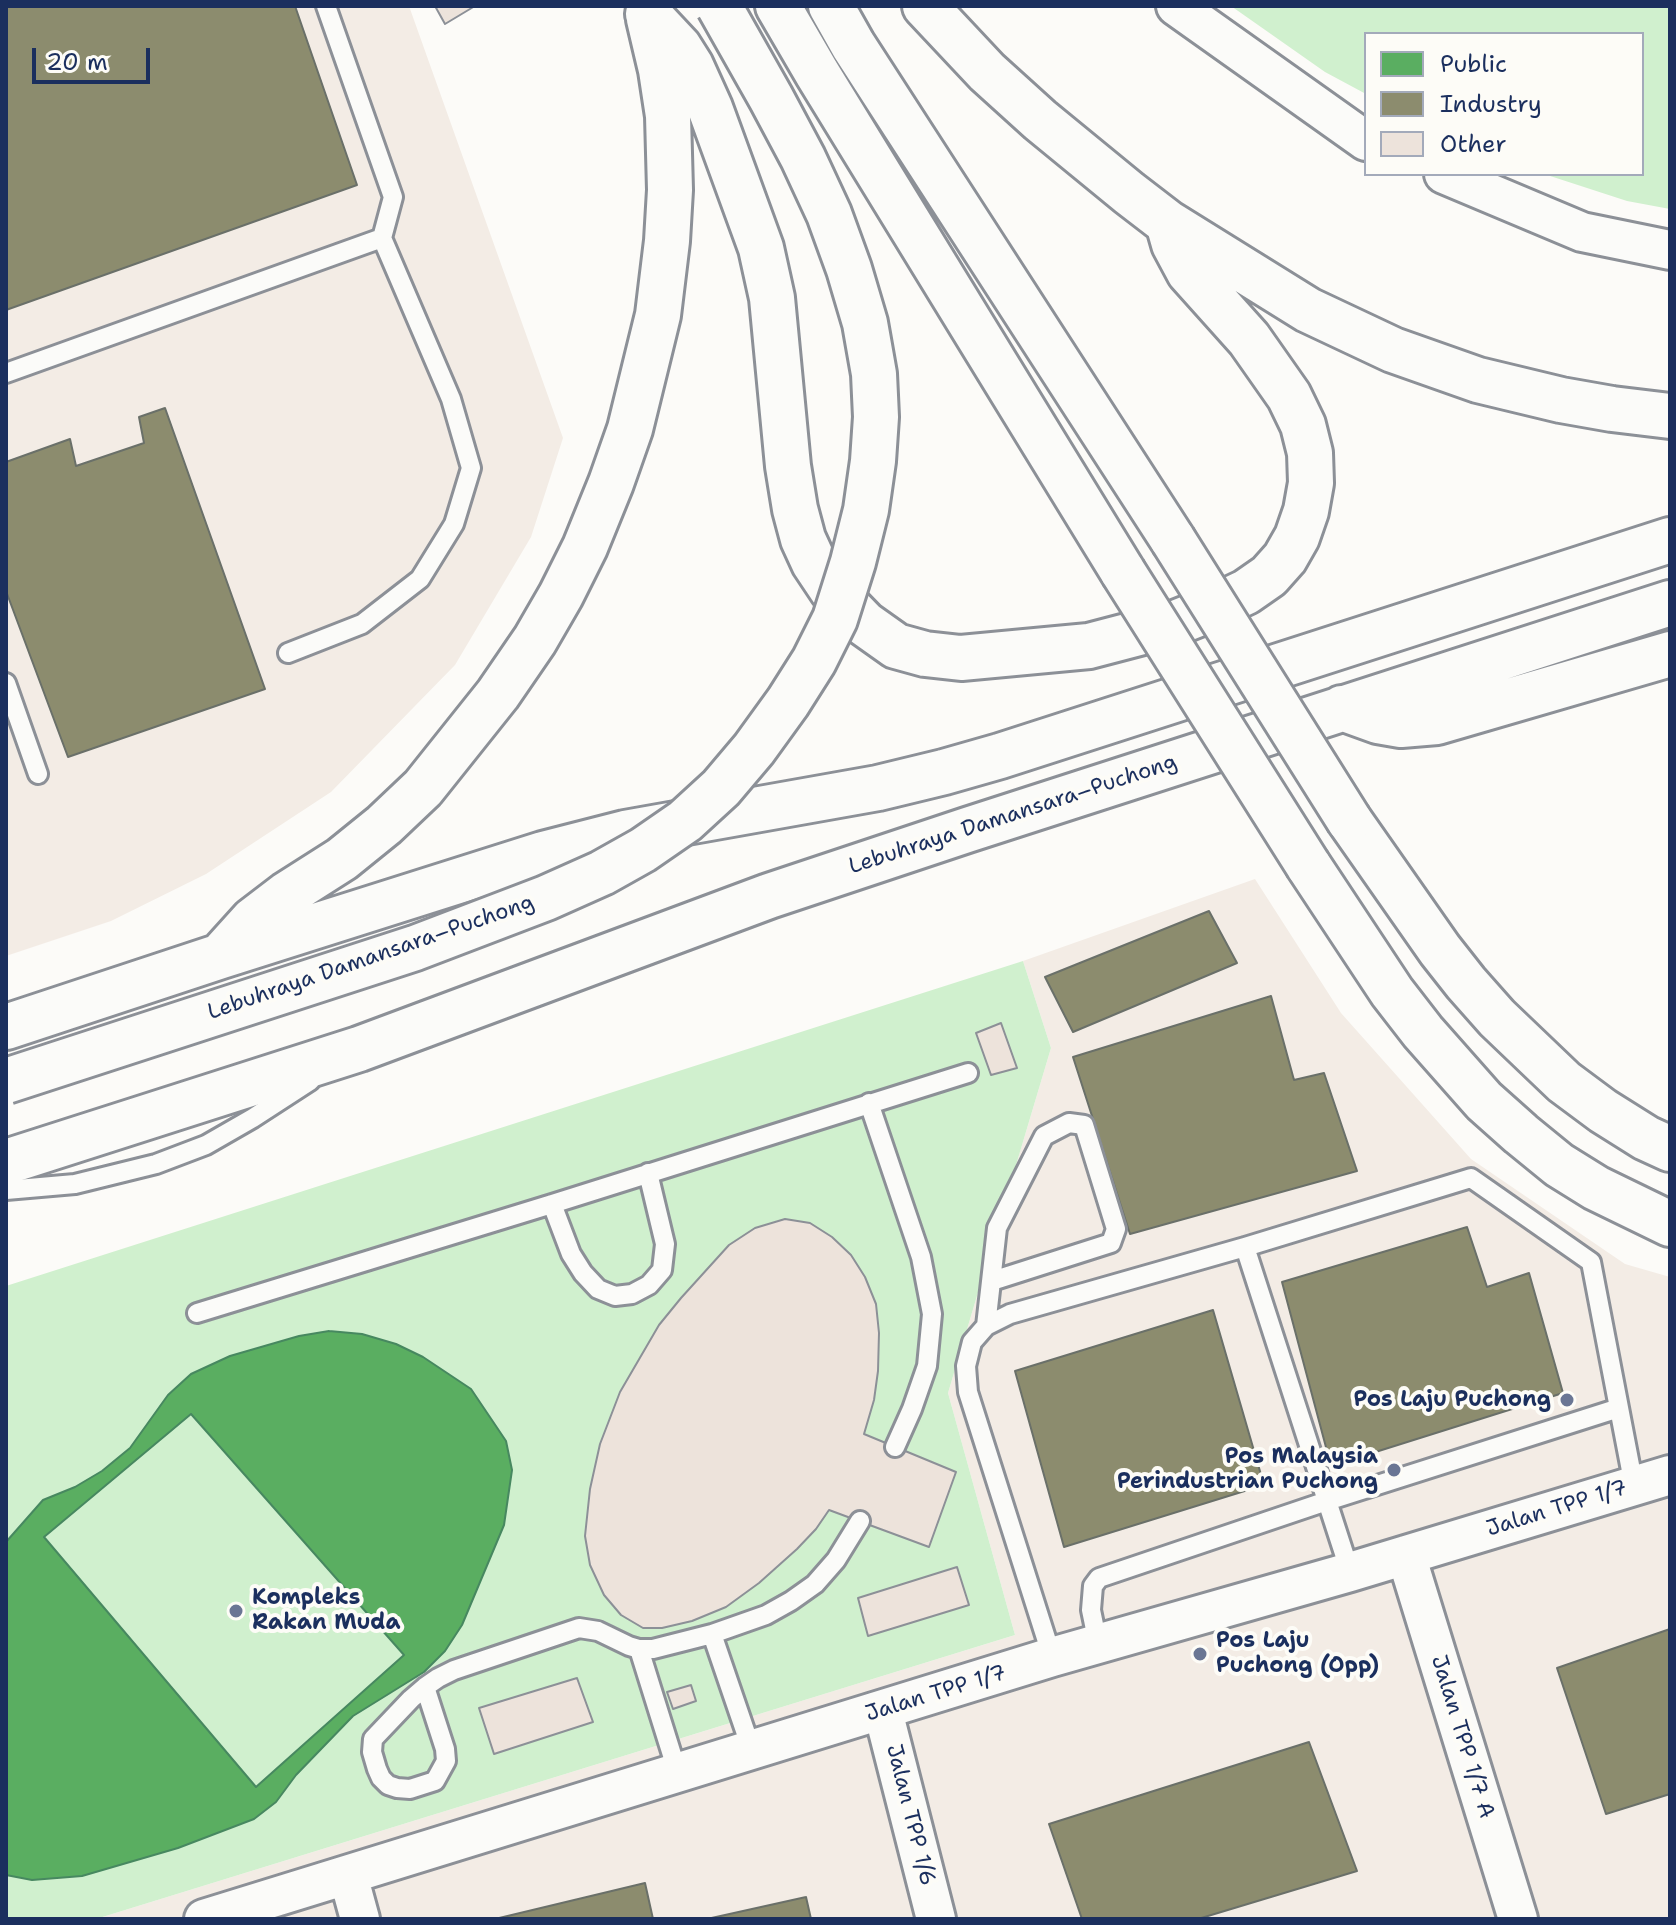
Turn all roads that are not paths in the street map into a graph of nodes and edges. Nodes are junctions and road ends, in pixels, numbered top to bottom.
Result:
1 (326, 6) edge
2 (719, 6) edge
3 (778, 6) edge
4 (831, 6) edge
5 (925, 6) edge
6 (1176, 6) edge
7 (647, 10) edge
8 (1364, 140) edge
9 (1449, 176) edge
10 (1168, 223) junction
11 (382, 238) junction
12 (1670, 250) edge
13 (6, 373) edge
14 (1670, 416) edge
15 (1670, 540) edge
16 (1670, 603) edge
17 (288, 653) dead end
18 (1670, 654) edge
19 (6, 683) edge
20 (1342, 708) junction
21 (38, 774) dead end
22 (221, 956) junction
23 (6, 1027) edge
24 (359, 1049) junction
25 (968, 1073) dead end
26 (6, 1081) edge
27 (869, 1103) junction
28 (1670, 1149) edge
29 (6, 1162) edge
30 (648, 1173) junction
31 (6, 1190) edge
32 (552, 1204) junction
33 (1655, 1217) edge
34 (1245, 1247) junction
35 (992, 1281) junction
36 (197, 1313) dead end
37 (986, 1326) junction
38 (1619, 1408) junction
39 (895, 1447) dead end
40 (1670, 1475) edge
41 (1634, 1486) junction
42 (1327, 1501) junction
43 (860, 1521) dead end
44 (1406, 1555) junction
45 (1350, 1572) junction
46 (712, 1634) junction
47 (1098, 1644) junction
48 (639, 1649) junction
49 (1052, 1657) junction
50 (425, 1687) junction
51 (883, 1711) junction
52 (752, 1751) junction
53 (678, 1774) junction
54 (348, 1875) junction
55 (204, 1919) edge
56 (360, 1919) edge
57 (936, 1919) edge
58 (1518, 1919) edge

1 - 11 lane
2 - 26 highway, Lebuhraya Damansara–Puchong, bridge
3 - 33 highway, bridge
4 - 28 highway, bridge
5 - 10 highway
6 - 8 street
7 - 10 highway
7 - 22 highway
9 - 12 street
10 - 14 highway
11 - 13 lane
11 - 17 lane
15 - 22 highway
16 - 20 highway, Lebuhraya Damansara–Puchong
18 - 20 highway
19 - 21 lane
20 - 24 highway, Lebuhraya Damansara–Puchong
22 - 23 highway
24 - 29 highway, Lebuhraya Damansara–Puchong
24 - 31 lane
25 - 27 lane
27 - 30 lane
27 - 39 lane
30 - 32 lane
30 - 32 lane
32 - 36 lane
34 - 37 lane
34 - 38 lane
34 - 42 lane
35 - 35 lane
35 - 37 lane
37 - 49 lane
38 - 41 lane
38 - 42 lane
40 - 41 street, Jalan TPP 1/7
41 - 44 street, Jalan TPP 1/7
42 - 45 lane
42 - 47 lane
43 - 46 lane
44 - 45 street, Jalan TPP 1/7
44 - 58 street, Jalan TPP 1/7 A
45 - 47 street, Jalan TPP 1/7
46 - 48 lane
46 - 52 lane
47 - 49 street, Jalan TPP 1/7
48 - 50 lane
48 - 53 lane
49 - 51 street, Jalan TPP 1/7
50 - 50 lane
51 - 52 street, Jalan TPP 1/7
51 - 57 street, Jalan TPP 1/6
52 - 53 street, Jalan TPP 1/7
53 - 54 street, Jalan TPP 1/7
54 - 55 street, Jalan TPP 1/7
54 - 56 street

